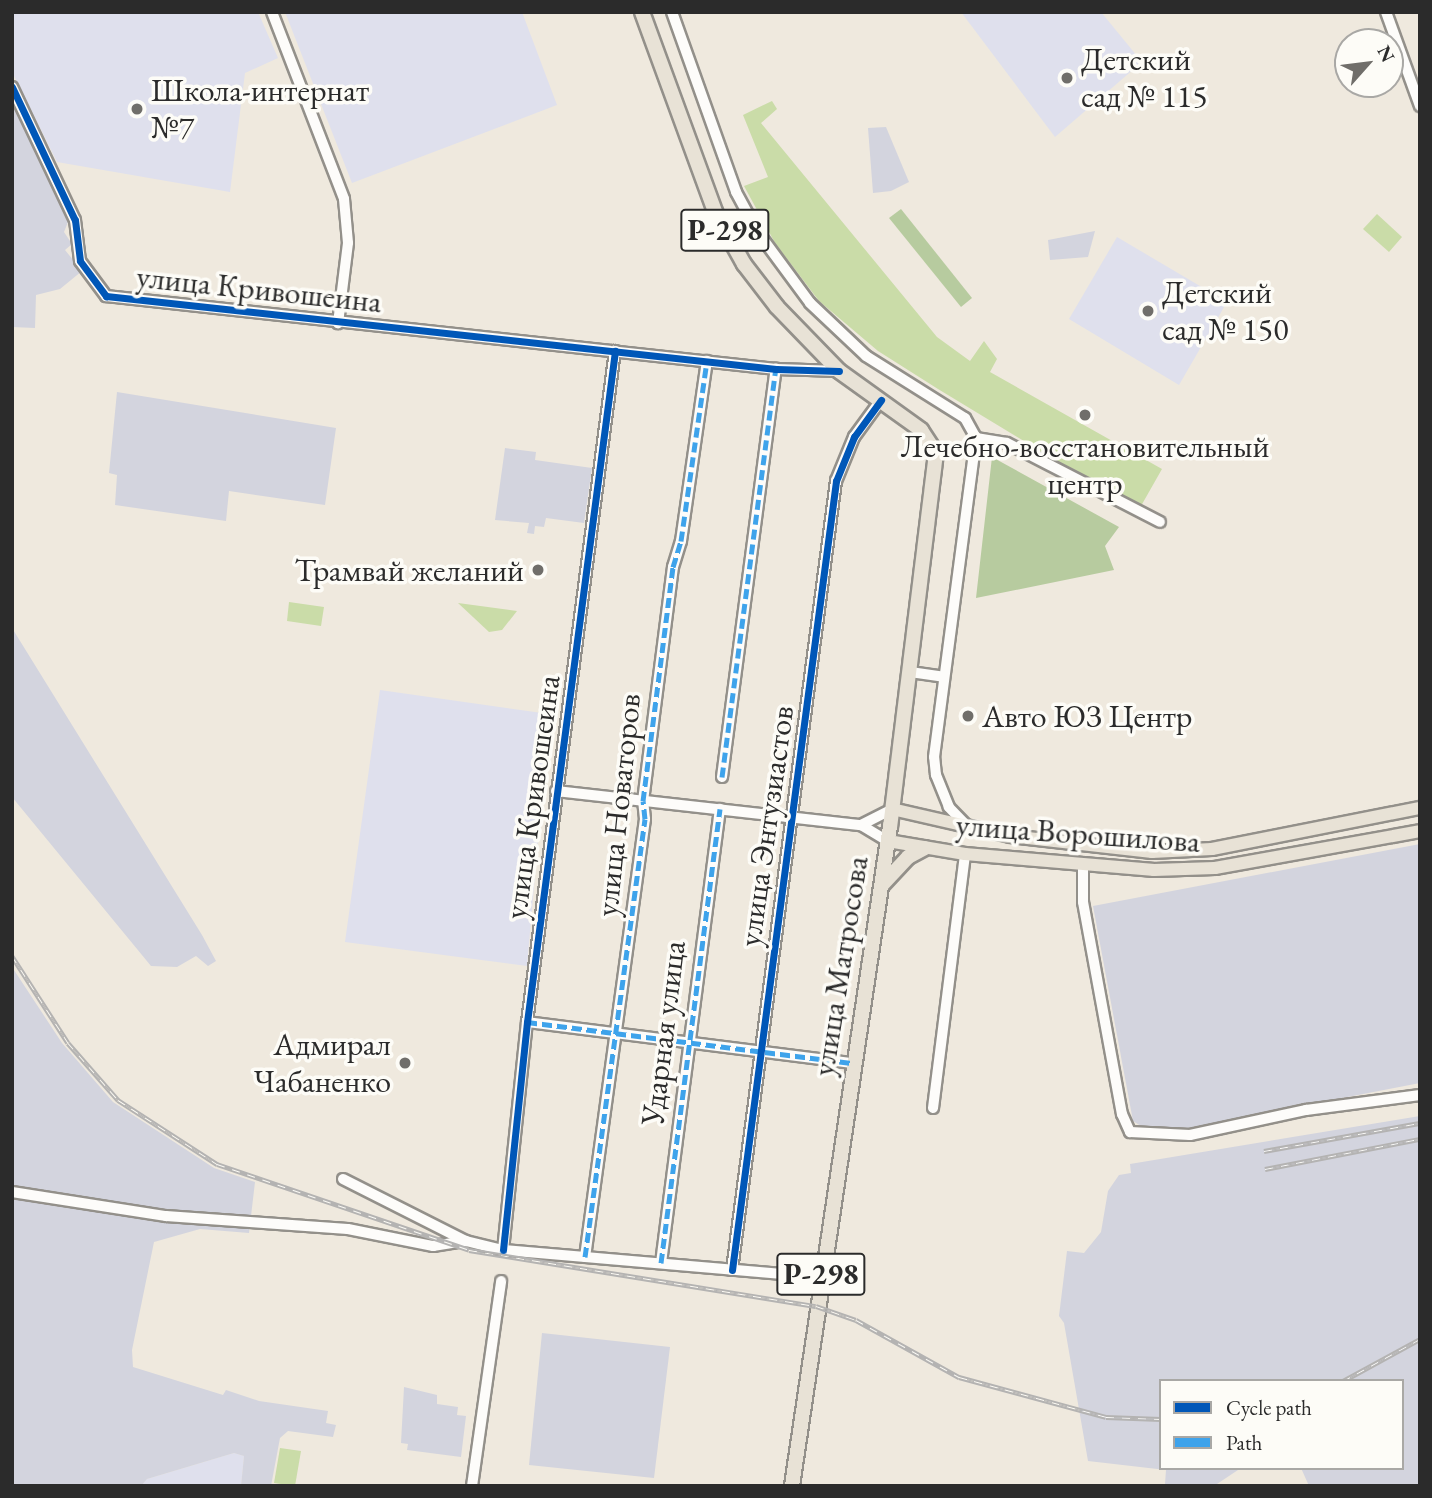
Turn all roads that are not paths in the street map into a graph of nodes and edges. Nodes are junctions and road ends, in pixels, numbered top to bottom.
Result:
1 (272, 12) edge
2 (642, 12) edge
3 (673, 12) edge
4 (1386, 12) edge
5 (12, 87) edge
6 (1420, 106) edge
7 (338, 323) junction
8 (615, 351) junction
9 (707, 361) junction
10 (776, 369) junction
11 (839, 371) junction
12 (881, 400) junction
13 (976, 438) junction
14 (1160, 522) dead end
15 (910, 672) junction
16 (944, 677) junction
17 (722, 777) dead end
18 (556, 791) junction
19 (643, 800) junction
20 (1420, 808) edge
21 (719, 809) junction
22 (892, 809) junction
23 (792, 819) junction
24 (861, 825) junction
25 (968, 827) junction
26 (1420, 831) edge
27 (888, 841) junction
28 (925, 848) junction
29 (965, 854) junction
30 (1083, 866) junction
31 (881, 886) junction
32 (527, 1023) junction
33 (616, 1033) junction
34 (688, 1042) junction
35 (761, 1052) junction
36 (853, 1063) junction
37 (1420, 1095) edge
38 (933, 1108) dead end
39 (343, 1179) dead end
40 (12, 1192) edge
41 (466, 1241) junction
42 (503, 1250) junction
43 (585, 1257) junction
44 (661, 1263) junction
45 (732, 1270) junction
46 (821, 1278) junction
47 (501, 1281) dead end
48 (472, 1486) edge
49 (792, 1486) edge

1 - 7 street
2 - 11 highway, Р-298
3 - 13 street
4 - 6 street
5 - 7 street, улица Кривошеина
7 - 8 street, улица Кривошеина
8 - 9 street, улица Кривошеина
8 - 18 street, улица Кривошеина
9 - 10 street, улица Кривошеина
9 - 19 street, улица Новаторов
10 - 11 street, улица Кривошеина
10 - 17 street
11 - 12 highway, Р-298
12 - 15 highway, улица Матросова / Р-298
12 - 23 street, улица Энтузиастов
13 - 14 street
13 - 16 street
15 - 16 street
15 - 22 highway, улица Матросова / Р-298
16 - 25 street
18 - 19 street, улица Ворошилова
18 - 32 street, улица Кривошеина
19 - 21 street, улица Ворошилова
19 - 33 street, улица Новаторов
20 - 25 main road, улица Ворошилова
21 - 23 street, улица Ворошилова
21 - 34 street, Ударная улица
22 - 24 street
22 - 25 main road, улица Ворошилова
22 - 27 highway, улица Матросова / Р-298
23 - 24 street, улица Ворошилова
23 - 35 street, улица Энтузиастов
24 - 27 street, улица Ворошилова
26 - 30 main road, улица Ворошилова
27 - 28 main road, улица Ворошилова
27 - 31 highway, улица Матросова / Р-298
28 - 29 main road, улица Ворошилова
28 - 31 highway
29 - 30 main road, улица Ворошилова
29 - 38 street
30 - 37 street
31 - 36 highway, улица Матросова / Р-298
32 - 33 street
32 - 42 street, улица Кривошеина
33 - 34 street
33 - 43 street, улица Новаторов
34 - 35 street
34 - 44 street, Ударная улица
35 - 36 street
35 - 45 street, улица Энтузиастов
36 - 46 highway, улица Матросова / Р-298
39 - 41 street
40 - 41 street
41 - 42 street
42 - 43 street
43 - 44 street
44 - 45 street
45 - 46 street
46 - 49 highway, улица Матросова / Р-298
47 - 48 street

